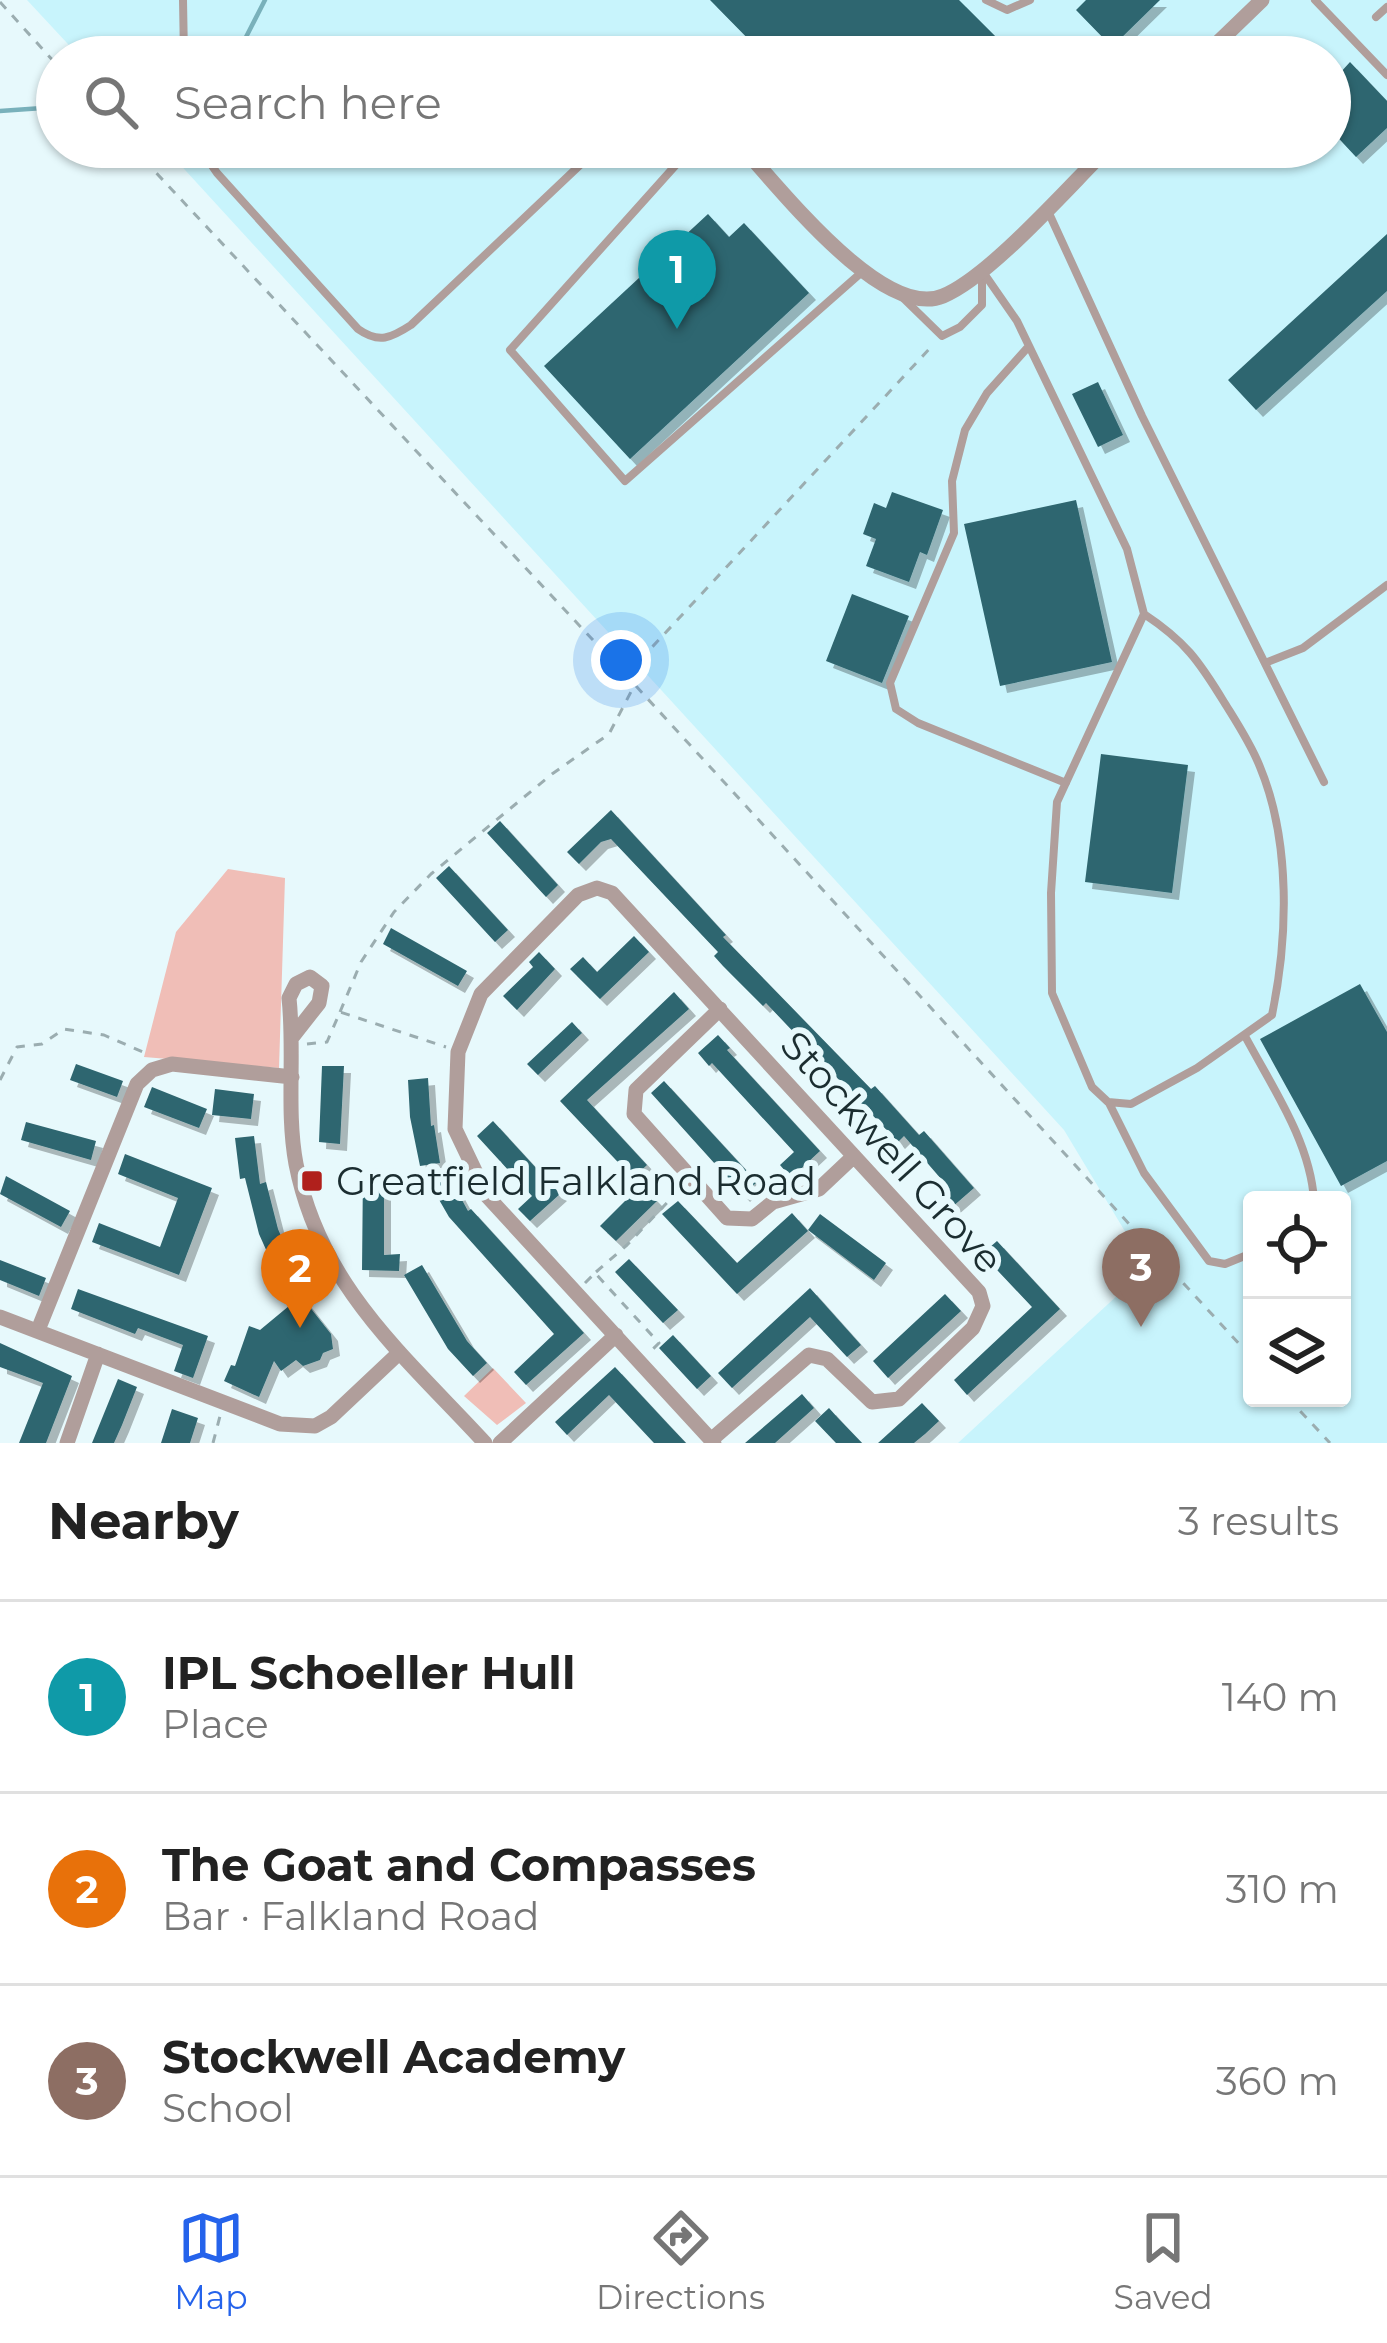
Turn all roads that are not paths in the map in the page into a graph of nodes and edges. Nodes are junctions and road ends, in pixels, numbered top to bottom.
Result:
1 (183, 0) edge
2 (986, 0) edge
3 (1030, 0) edge
4 (1262, 0) edge
5 (1315, 0) edge
6 (1387, 7) edge
7 (1376, 17) dead end
8 (184, 36) edge
9 (1225, 36) edge
10 (1350, 36) edge
11 (1351, 38) edge
12 (1387, 75) edge
13 (216, 168) edge
14 (576, 168) edge
15 (673, 168) edge
16 (761, 168) edge
17 (1087, 168) edge
18 (1046, 208) junction
19 (863, 271) junction
20 (982, 271) junction
21 (901, 295) junction
22 (1029, 346) junction
23 (1387, 585) edge
24 (1144, 614) junction
25 (1265, 663) junction
26 (1324, 782) dead end
27 (1066, 783) junction
28 (720, 1009) junction
29 (1245, 1036) junction
30 (293, 1041) road end
31 (292, 1077) junction
32 (1108, 1102) junction
33 (854, 1156) junction
34 (1313, 1191) edge
35 (1243, 1257) edge
36 (0, 1317) edge
37 (38, 1330) junction
38 (616, 1335) junction
39 (399, 1353) junction
40 (98, 1354) junction
41 (712, 1442) edge
42 (67, 1443) edge
43 (484, 1443) edge
44 (500, 1443) edge

1 - 8 lane
2 - 3 lane
4 - 9 street
5 - 10 lane
6 - 7 lane
11 - 12 lane
13 - 14 lane
15 - 19 lane
16 - 19 street
17 - 18 street
18 - 20 street
18 - 25 lane
19 - 21 street
20 - 21 street
20 - 21 lane
20 - 22 lane
22 - 24 lane
22 - 27 lane
23 - 25 lane
24 - 27 lane
24 - 29 lane
25 - 26 lane
27 - 32 lane
28 - 33 street, Stockwell Grove
28 - 33 street
28 - 38 street, Stockwell Grove
29 - 32 lane
29 - 34 lane
30 - 31 street
31 - 37 street
31 - 39 street
32 - 35 lane
33 - 41 street, Stockwell Grove
36 - 37 street
37 - 40 street
38 - 41 street
38 - 44 street
39 - 40 street
39 - 43 street
40 - 42 street

